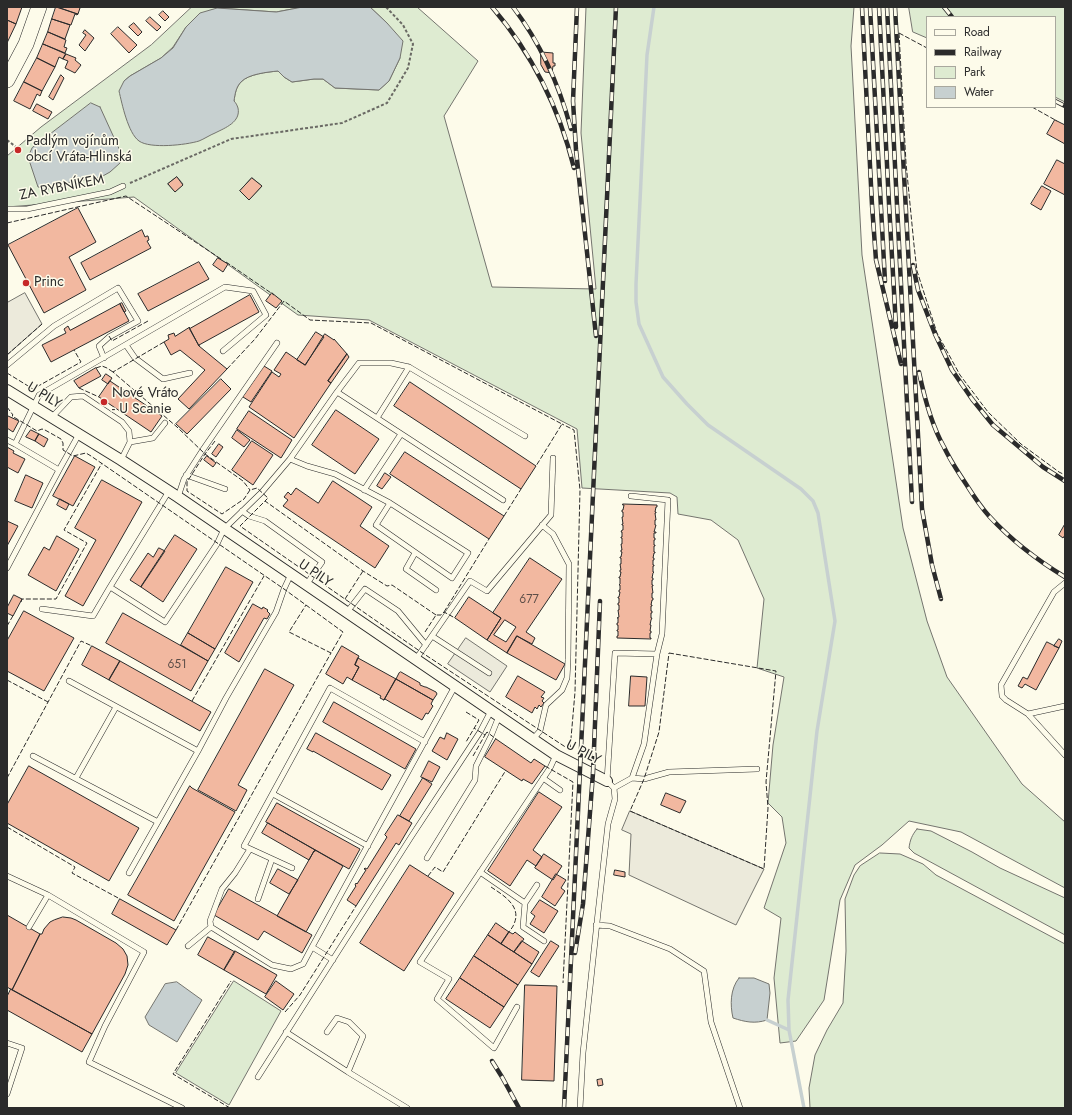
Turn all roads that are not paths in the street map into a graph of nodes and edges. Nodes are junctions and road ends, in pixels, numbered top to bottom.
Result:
1 (39, 7) edge
2 (9, 72) edge
3 (123, 186) road end
4 (7, 209) edge
5 (277, 343) dead end
6 (126, 345) junction
7 (223, 351) dead end
8 (104, 358) junction
9 (7, 365) edge
10 (409, 366) junction
11 (190, 373) dead end
12 (7, 390) edge
13 (337, 392) junction
14 (33, 406) junction
15 (52, 417) junction
16 (377, 418) junction
17 (165, 423) dead end
18 (79, 434) junction
19 (402, 434) junction
20 (525, 436) dead end
21 (7, 440) edge
22 (130, 442) junction
23 (15, 444) junction
24 (553, 458) dead end
25 (290, 459) junction
26 (121, 460) junction
27 (59, 470) junction
28 (186, 475) junction
29 (225, 489) dead end
30 (364, 490) junction
31 (173, 494) junction
32 (631, 496) dead end
33 (503, 500) dead end
34 (390, 504) junction
35 (242, 511) junction
36 (542, 525) junction
37 (224, 529) junction
38 (415, 553) junction
39 (7, 568) edge
40 (291, 574) junction
41 (1065, 583) edge
42 (306, 584) junction
43 (110, 587) junction
44 (436, 590) dead end
45 (42, 609) dead end
46 (347, 612) junction
47 (432, 636) junction
48 (426, 645) junction
49 (657, 654) junction
50 (416, 659) junction
51 (490, 673) dead end
52 (69, 681) dead end
53 (455, 686) junction
54 (1065, 706) edge
55 (116, 707) junction
56 (495, 713) junction
57 (1028, 714) junction
58 (533, 739) junction
59 (425, 742) junction
60 (198, 751) junction
61 (556, 755) junction
62 (1065, 755) edge
63 (33, 756) dead end
64 (757, 769) dead end
65 (76, 778) junction
66 (543, 778) junction
67 (632, 778) junction
68 (610, 785) junction
69 (560, 790) dead end
70 (272, 794) junction
71 (158, 822) junction
72 (368, 846) junction
73 (250, 849) junction
74 (427, 858) dead end
75 (272, 859) junction
76 (292, 868) dead end
77 (480, 872) junction
78 (129, 873) dead end
79 (7, 876) edge
80 (537, 885) dead end
81 (48, 895) junction
82 (258, 899) dead end
83 (525, 903) junction
84 (596, 925) junction
85 (29, 927) dead end
86 (211, 927) junction
87 (544, 941) dead end
88 (188, 946) dead end
89 (312, 947) junction
90 (333, 960) junction
91 (517, 1007) dead end
92 (286, 1032) junction
93 (327, 1032) dead end
94 (7, 1043) edge
95 (348, 1072) junction
96 (258, 1077) dead end
97 (7, 1094) edge
98 (182, 1108) edge
99 (407, 1108) edge
100 (580, 1108) edge
101 (740, 1108) edge

1 - 2 main road
3 - 4 lane, ZA RYBNÍKEM
5 - 28 lane
6 - 7 lane
6 - 8 lane
6 - 11 lane
8 - 9 lane
8 - 14 lane
10 - 13 lane
10 - 16 lane
10 - 20 lane
12 - 14 street, U PILY
13 - 16 lane
13 - 25 lane
14 - 15 street, U PILY
14 - 23 lane
15 - 18 street, U PILY
15 - 22 lane
16 - 19 lane
17 - 22 lane
18 - 26 street, U PILY
18 - 27 lane
19 - 30 lane
19 - 33 lane
21 - 23 lane
22 - 26 lane
23 - 27 lane
24 - 36 lane
25 - 30 lane
25 - 35 lane
26 - 31 street, U PILY
27 - 39 lane
28 - 29 lane
28 - 31 lane
30 - 34 lane
31 - 37 street, U PILY
31 - 43 lane
32 - 49 lane
34 - 38 lane
34 - 38 lane
35 - 37 lane
35 - 42 lane
36 - 47 lane
36 - 58 lane
37 - 40 street, U PILY
37 - 43 lane
38 - 44 lane
40 - 42 street, U PILY
40 - 60 lane
41 - 57 lane
42 - 46 street, U PILY
43 - 45 lane
46 - 48 lane
46 - 50 street, U PILY
47 - 48 lane
47 - 51 lane
48 - 50 lane
49 - 67 lane
49 - 68 lane
50 - 53 street, U PILY
52 - 55 lane
53 - 56 street, U PILY
53 - 59 lane
54 - 57 lane
55 - 60 lane
55 - 65 lane
56 - 58 street, U PILY
56 - 74 lane
56 - 90 lane
57 - 62 lane
58 - 61 street, U PILY
59 - 70 lane
59 - 72 lane
60 - 71 lane
61 - 66 lane
61 - 68 street, U PILY
63 - 65 lane
64 - 67 lane
65 - 71 lane
66 - 69 lane
66 - 77 lane
67 - 68 lane
68 - 84 lane
70 - 72 lane
70 - 73 lane
71 - 78 lane
72 - 89 lane
73 - 75 lane
73 - 86 lane
75 - 76 lane
75 - 82 lane
77 - 83 lane
77 - 91 lane
79 - 81 lane
80 - 83 lane
81 - 85 lane
81 - 98 lane
83 - 87 lane
84 - 100 lane
84 - 101 lane
86 - 88 lane
86 - 89 lane
89 - 90 lane
90 - 92 lane
92 - 95 lane
92 - 96 lane
93 - 95 lane
94 - 97 lane
95 - 99 lane

